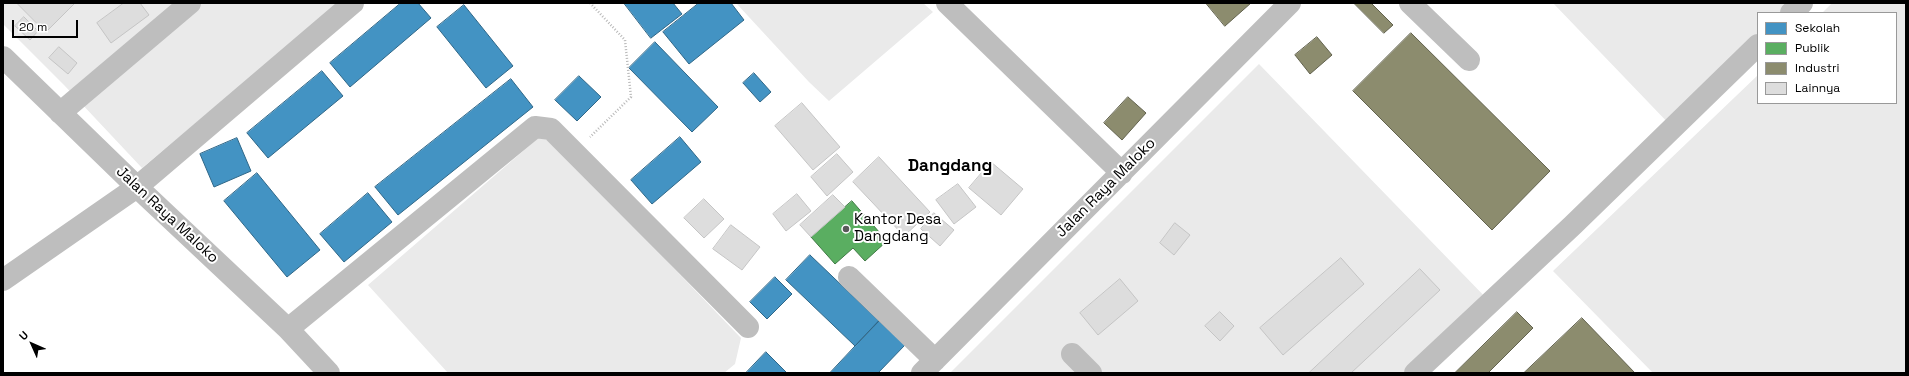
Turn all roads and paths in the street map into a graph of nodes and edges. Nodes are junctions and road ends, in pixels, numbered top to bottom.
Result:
1 (190, 3) edge
2 (353, 3) edge
3 (590, 3) edge
4 (947, 3) edge
5 (1290, 3) edge
6 (1410, 3) edge
7 (1802, 3) edge
8 (1792, 12) edge
9 (1757, 46) edge
10 (3, 57) edge
11 (1469, 60) dead end
12 (60, 113) junction
13 (575, 153) junction
14 (1122, 173) junction
15 (137, 187) junction
16 (849, 277) dead end
17 (3, 280) edge
18 (748, 327) dead end
19 (288, 329) junction
20 (1072, 354) dead end
21 (929, 366) edge
22 (329, 373) edge
23 (1091, 373) edge
24 (1415, 373) edge

1 - 12 street
2 - 15 street
3 - 13 path
4 - 14 street
5 - 14 street, Jalan Raya Maloko
6 - 11 street
7 - 8 street
9 - 24 street
10 - 12 street, Jalan Raya Maloko
12 - 15 street, Jalan Raya Maloko
13 - 18 street
13 - 19 street
14 - 21 street, Jalan Raya Maloko
15 - 17 street
15 - 19 street, Jalan Raya Maloko
16 - 21 street
19 - 22 street, Jalan Raya Maloko
20 - 23 street

